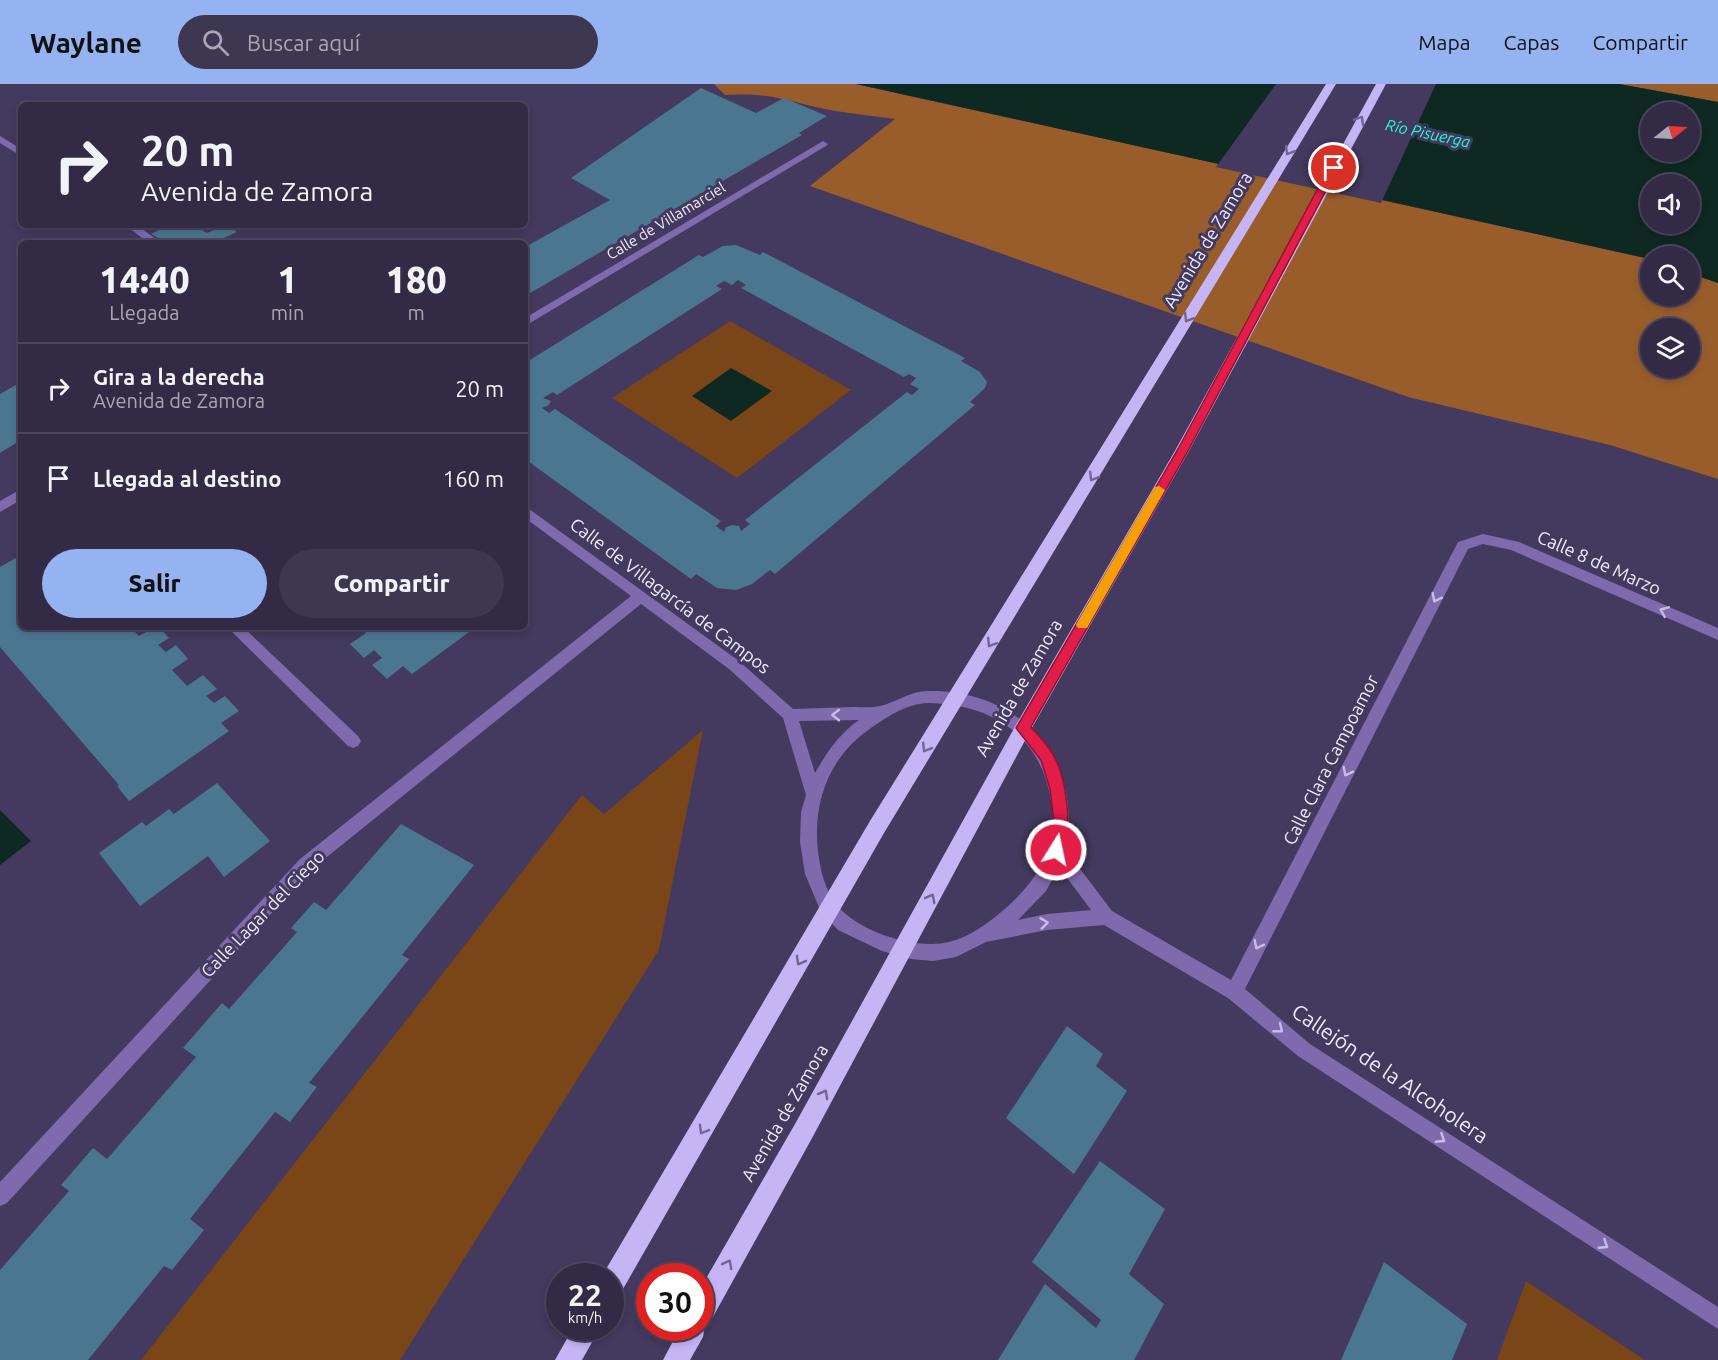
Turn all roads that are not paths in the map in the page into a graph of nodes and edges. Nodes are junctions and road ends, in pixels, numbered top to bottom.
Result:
1 (1331, 84) edge
2 (1381, 84) edge
3 (0, 139) edge
4 (823, 144) dead end
5 (18, 151) edge
6 (134, 228) edge
7 (152, 240) edge
8 (528, 320) edge
9 (18, 496) edge
10 (0, 507) edge
11 (528, 513) edge
12 (1463, 546) joint
13 (641, 596) junction
14 (237, 630) edge
15 (1718, 634) edge
16 (957, 698) junction
17 (882, 713) junction
18 (790, 715) junction
19 (1023, 728) junction
20 (352, 741) dead end
21 (812, 791) junction
22 (1056, 850) junction
23 (829, 910) junction
24 (1106, 917) junction
25 (987, 934) junction
26 (903, 949) junction
27 (1234, 992) junction
28 (0, 1196) edge
29 (624, 1263) edge
30 (714, 1290) edge
31 (1718, 1319) edge
32 (579, 1341) edge
33 (687, 1341) edge
34 (568, 1360) edge
35 (676, 1360) edge

1 -> 16 highway, Avenida de Zamora
19 -> 2 highway, Avenida de Zamora
3 - 5 street
4 - 8 street, Calle de Villamarciel
6 - 7 street
9 - 10 street
11 - 13 street, Calle de Villagarcía de Campos
15 -> 12 street, Calle 8 de Marzo
12 -> 27 street, Calle Clara Campoamor
13 - 18 street, Calle de Villagarcía de Campos
13 - 28 street, Calle Lagar del Ciego
14 - 20 street
16 - 17 street
16 - 19 street
16 -> 23 highway, Avenida de Zamora
17 -> 18 street
17 - 21 street
18 - 21 street
19 - 22 street
26 -> 19 highway, Avenida de Zamora
21 - 23 street
22 - 24 street
22 - 25 street
23 - 26 street
23 -> 29 highway, Avenida de Zamora
25 -> 24 street
24 - 27 street, Callejón de la Alcoholera
25 - 26 street
30 -> 26 highway, Avenida de Zamora
27 -> 31 street, Callejón de la Alcoholera
32 - 34 highway
33 - 35 highway

